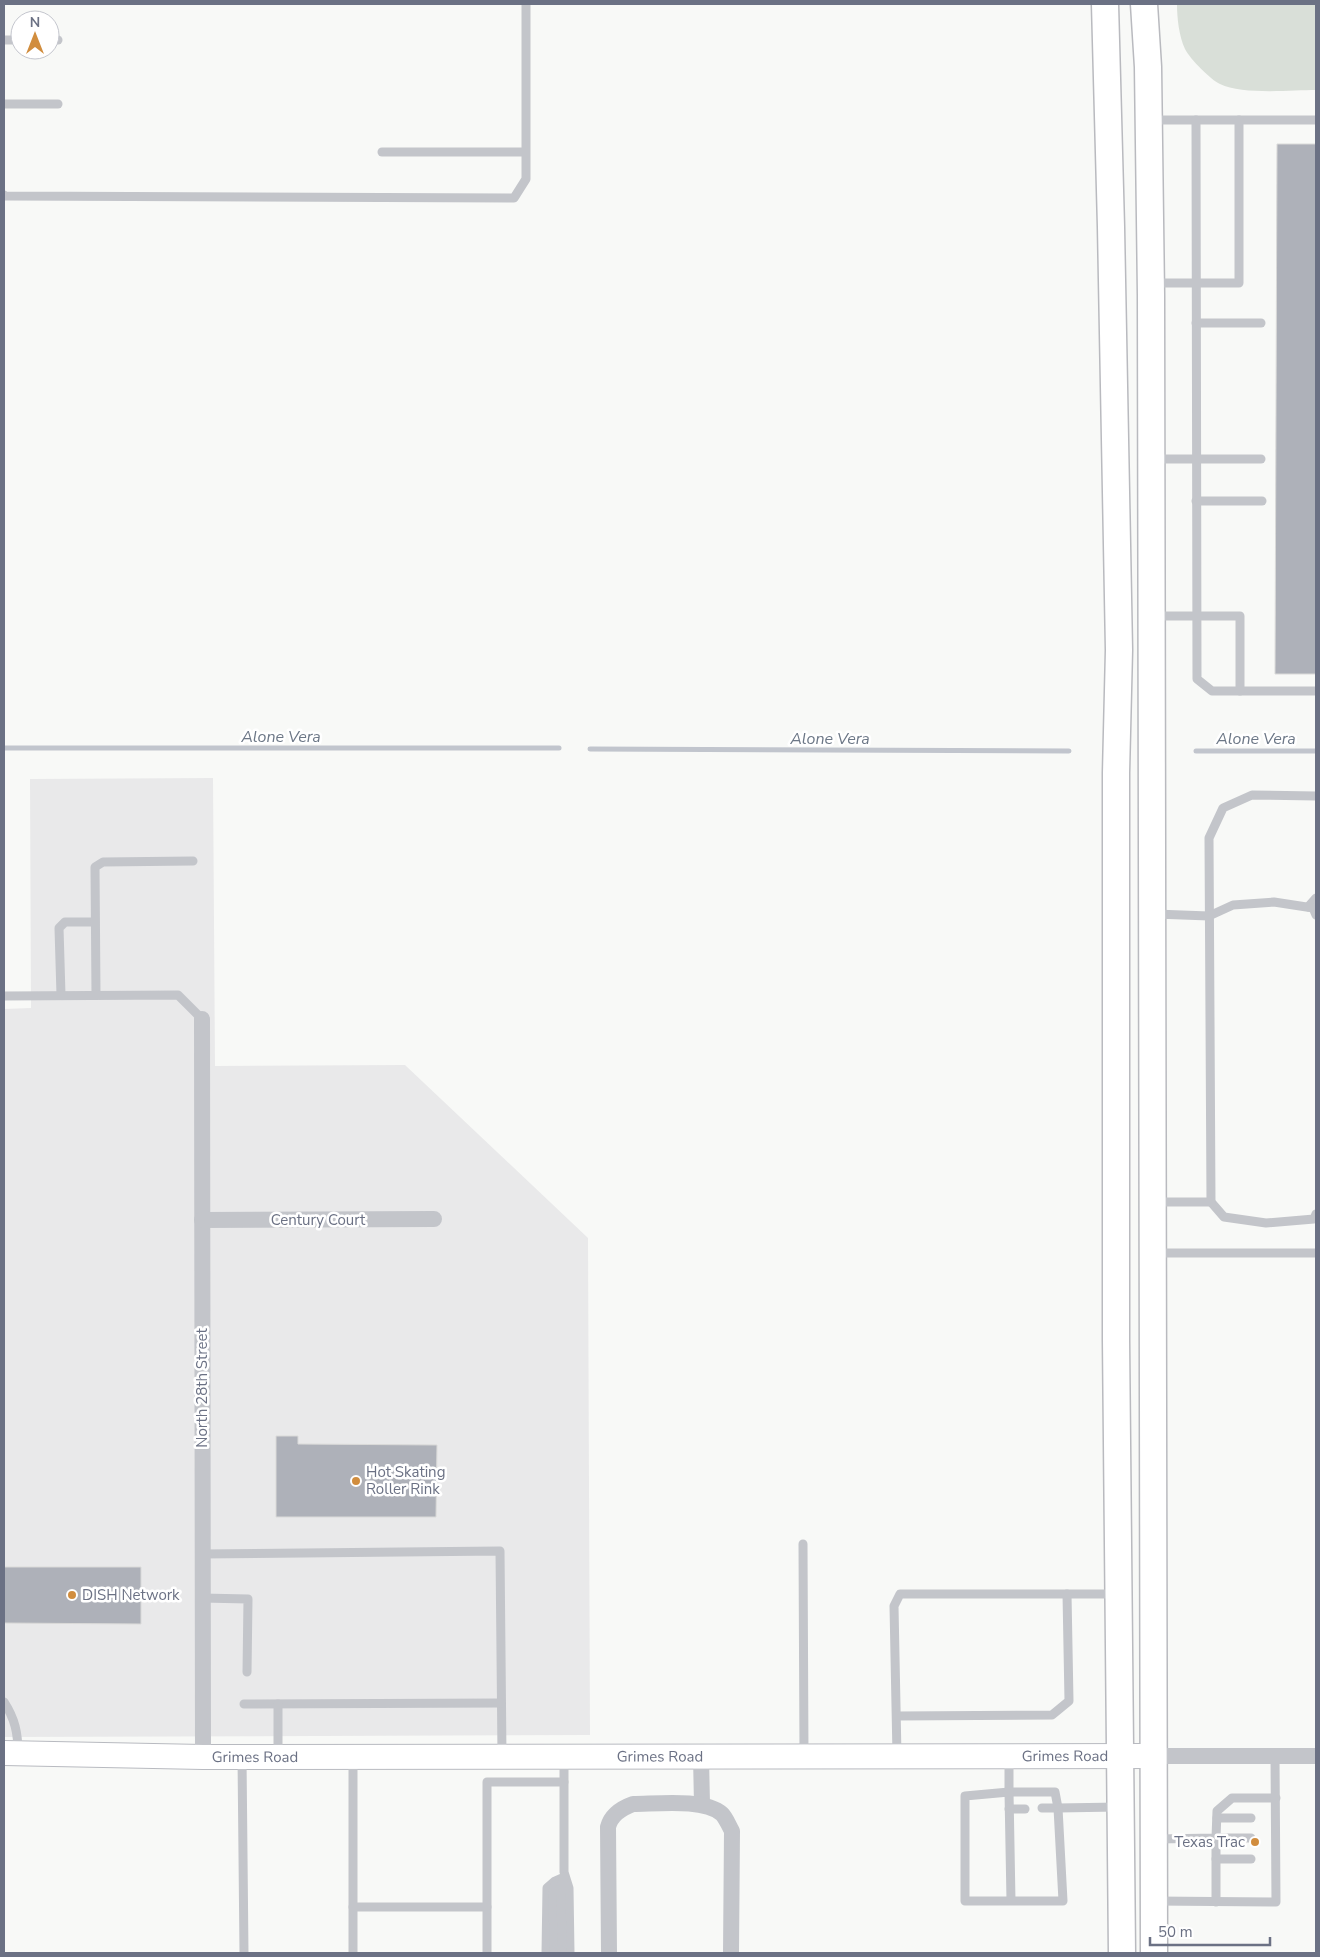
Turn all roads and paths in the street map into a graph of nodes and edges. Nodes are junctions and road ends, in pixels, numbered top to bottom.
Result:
1 (526, 4) edge
2 (1105, 4) edge
3 (1144, 4) edge
4 (4, 104) edge
5 (58, 104) dead end
6 (1149, 120) junction
7 (1196, 120) junction
8 (1238, 120) junction
9 (1316, 120) edge
10 (382, 152) dead end
11 (525, 152) junction
12 (4, 195) edge
13 (1151, 283) junction
14 (1196, 283) junction
15 (1261, 323) dead end
16 (1196, 324) junction
17 (1152, 459) junction
18 (1196, 459) junction
19 (1261, 459) dead end
20 (1196, 501) junction
21 (1262, 501) dead end
22 (1153, 616) junction
23 (1197, 616) junction
24 (1240, 691) junction
25 (1316, 691) edge
26 (1316, 796) edge
27 (192, 862) dead end
28 (1316, 898) edge
29 (1308, 907) junction
30 (1153, 914) junction
31 (1316, 914) edge
32 (1209, 916) junction
33 (95, 922) junction
34 (61, 995) junction
35 (96, 995) junction
36 (4, 996) edge
37 (202, 1019) joint
38 (1153, 1202) junction
39 (1211, 1202) junction
40 (1316, 1214) edge
41 (434, 1219) dead end
42 (202, 1220) junction
43 (1153, 1253) junction
44 (1316, 1254) edge
45 (803, 1544) dead end
46 (202, 1554) junction
47 (1067, 1594) junction
48 (1119, 1594) junction
49 (202, 1598) junction
50 (247, 1672) dead end
51 (4, 1702) edge
52 (244, 1704) dead end
53 (278, 1704) junction
54 (501, 1704) junction
55 (897, 1716) junction
56 (11, 1754) edge
57 (203, 1756) junction
58 (242, 1756) junction
59 (278, 1756) junction
60 (353, 1756) junction
61 (502, 1756) junction
62 (564, 1756) junction
63 (804, 1756) junction
64 (897, 1756) junction
65 (1009, 1756) junction
66 (1120, 1756) junction
67 (1154, 1756) junction
68 (1275, 1756) junction
69 (1316, 1756) edge
70 (701, 1757) junction
71 (564, 1782) junction
72 (1009, 1792) junction
73 (1276, 1798) junction
74 (702, 1804) junction
75 (1121, 1807) junction
76 (1042, 1808) dead end
77 (1058, 1808) junction
78 (1009, 1809) junction
79 (1025, 1809) dead end
80 (1217, 1818) junction
81 (1251, 1818) dead end
82 (1216, 1838) junction
83 (1251, 1838) dead end
84 (1154, 1839) junction
85 (1216, 1859) junction
86 (1251, 1859) dead end
87 (564, 1877) junction
88 (1010, 1901) junction
89 (1154, 1901) junction
90 (1216, 1902) junction
91 (353, 1906) junction
92 (487, 1906) junction
93 (244, 1953) edge
94 (353, 1953) edge
95 (487, 1953) edge
96 (546, 1953) edge
97 (554, 1953) edge
98 (562, 1953) edge
99 (570, 1953) edge
100 (609, 1953) edge
101 (731, 1953) edge
102 (1122, 1953) edge
103 (1154, 1953) edge

1 - 11 lane
2 - 48 main road
3 - 6 main road
4 - 5 lane
6 - 7 lane
6 - 13 main road
7 - 8 lane
7 - 14 lane
8 - 9 lane
8 - 14 lane
10 - 11 lane
11 - 12 lane
13 - 14 lane
13 - 17 main road
14 - 16 lane
15 - 16 lane
16 - 18 lane
17 - 18 lane
17 - 22 main road
18 - 19 lane
18 - 20 lane
20 - 21 lane
20 - 23 lane
22 - 23 lane
22 - 30 main road
23 - 24 lane
23 - 24 lane
24 - 25 lane
26 - 32 lane
27 - 33 lane
28 - 29 lane
29 - 31 lane
29 - 32 lane
30 - 32 lane
30 - 38 main road
32 - 39 lane
33 - 34 lane
33 - 35 lane
34 - 35 lane
34 - 36 lane
35 - 37 lane
37 - 42 street, North 28th Street
38 - 39 lane
38 - 43 main road
39 - 40 lane
41 - 42 street, Century Court
42 - 46 street, North 28th Street
43 - 44 lane
43 - 67 main road
45 - 63 lane
46 - 49 street, North 28th Street
46 - 54 lane
47 - 48 lane
47 - 55 lane
47 - 55 lane
48 - 66 main road
49 - 50 lane
49 - 57 street, North 28th Street
51 - 56 lane
52 - 53 lane
53 - 54 lane
53 - 59 lane
54 - 61 lane
55 - 64 lane
56 - 57 street, Grimes Road
57 - 58 street, Grimes Road
58 - 59 street, Grimes Road
58 - 93 lane
59 - 60 street, Grimes Road
60 - 61 street, Grimes Road
60 - 91 lane
61 - 62 street, Grimes Road
62 - 70 street, Grimes Road
62 - 71 lane
63 - 64 street, Grimes Road
63 - 70 street, Grimes Road
64 - 65 street, Grimes Road
65 - 66 street, Grimes Road
65 - 72 lane
66 - 67 street, Grimes Road
66 - 75 main road
67 - 68 street, Grimes Road
67 - 84 main road
68 - 69 street, Grimes Road
68 - 73 lane
70 - 74 street
71 - 87 lane
71 - 92 lane
72 - 77 lane
72 - 78 lane
72 - 88 lane
73 - 80 lane
73 - 90 lane
74 - 100 street
74 - 101 street
75 - 77 lane
75 - 102 main road
76 - 77 lane
77 - 88 lane
78 - 79 lane
78 - 88 lane
80 - 81 lane
80 - 82 lane
82 - 83 lane
82 - 84 lane
82 - 85 lane
84 - 89 main road
85 - 86 lane
85 - 90 lane
87 - 96 lane
87 - 97 lane
87 - 98 lane
87 - 99 lane
89 - 90 lane
89 - 103 main road
91 - 92 lane
91 - 94 lane
92 - 95 lane

